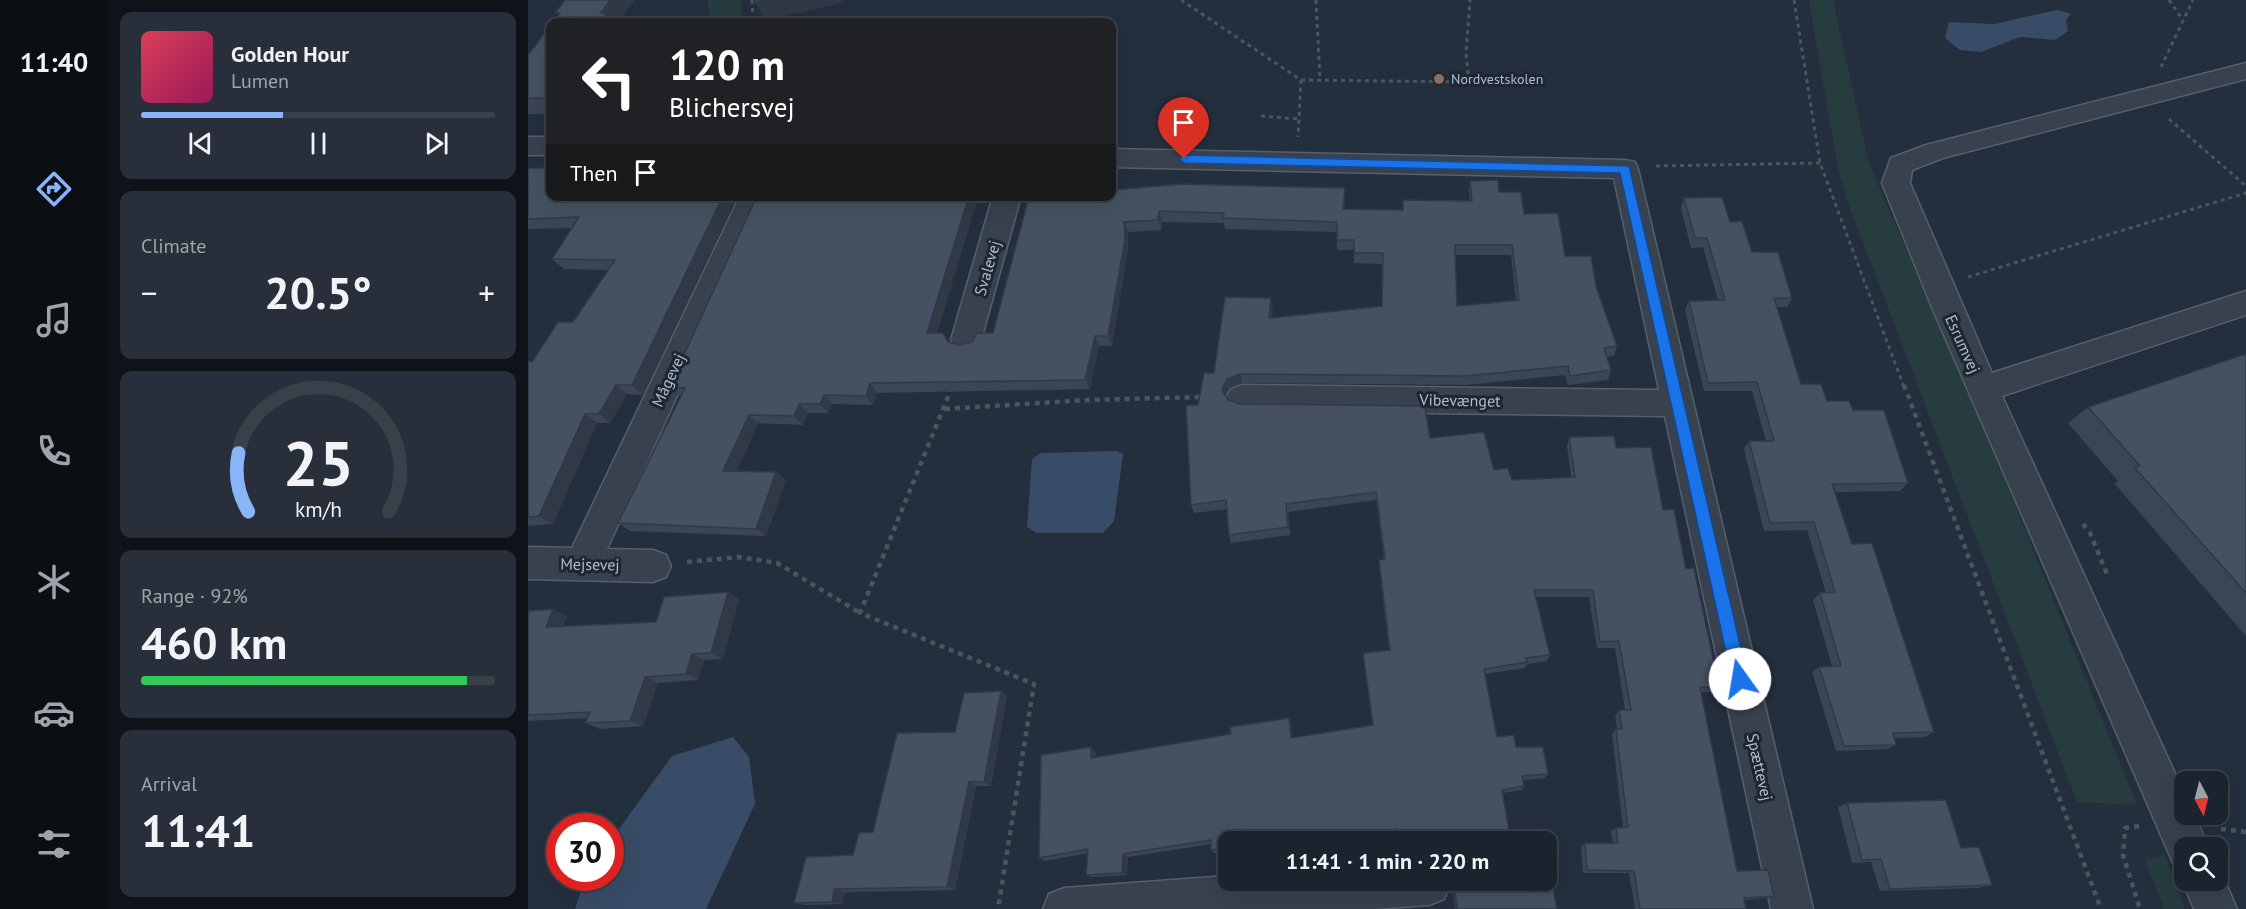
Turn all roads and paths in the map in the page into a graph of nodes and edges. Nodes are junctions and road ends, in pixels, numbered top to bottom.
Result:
1 (752, 0) edge
2 (1181, 0) edge
3 (1316, 0) edge
4 (1470, 0) edge
5 (1794, 0) edge
6 (2169, 0) edge
7 (2193, 0) edge
8 (753, 18) edge
9 (2183, 20) junction
10 (2246, 71) edge
11 (1301, 80) junction
12 (1320, 80) junction
13 (2146, 97) junction
14 (1261, 116) dead end
15 (1299, 119) junction
16 (528, 146) edge
17 (546, 146) edge
18 (1116, 158) edge
19 (1297, 162) junction
20 (1820, 164) junction
21 (1625, 169) junction
22 (2246, 186) edge
23 (2246, 193) edge
24 (752, 201) edge
25 (1006, 201) edge
26 (1938, 284) junction
27 (2246, 303) edge
28 (966, 340) joint
29 (1984, 389) junction
30 (1242, 398) joint
31 (1678, 403) junction
32 (945, 409) junction
33 (528, 563) edge
34 (582, 564) junction
35 (653, 566) joint
36 (860, 613) junction
37 (2183, 837) edge
38 (1327, 891) edge
39 (2208, 891) edge
40 (998, 909) edge
41 (1064, 909) edge
42 (1792, 909) edge
43 (2101, 909) edge
44 (2216, 909) edge

1 - 8 path
2 - 11 path
3 - 12 path
4 - 12 path
5 - 20 path
6 - 9 path
7 - 9 path
9 - 13 path
10 - 13 street, Esrumvej
11 - 12 path
11 - 15 path
13 - 22 path
13 - 26 street, Esrumvej
14 - 15 path
15 - 19 path
16 - 17 street
18 - 19 street
19 - 21 street
20 - 21 path
20 - 43 path
21 - 31 street, Spættevej
23 - 26 path
24 - 34 street, Mågevej
25 - 28 street, Svalevej
26 - 29 street, Esrumvej
27 - 29 street
28 - 32 path
29 - 37 street, Esrumvej
30 - 31 street, Vibevænget
30 - 32 path
31 - 42 street, Spættevej
32 - 36 path
33 - 34 street, Mejsevej
34 - 35 street, Mejsevej
35 - 36 path
36 - 40 path
38 - 41 street
39 - 44 street

